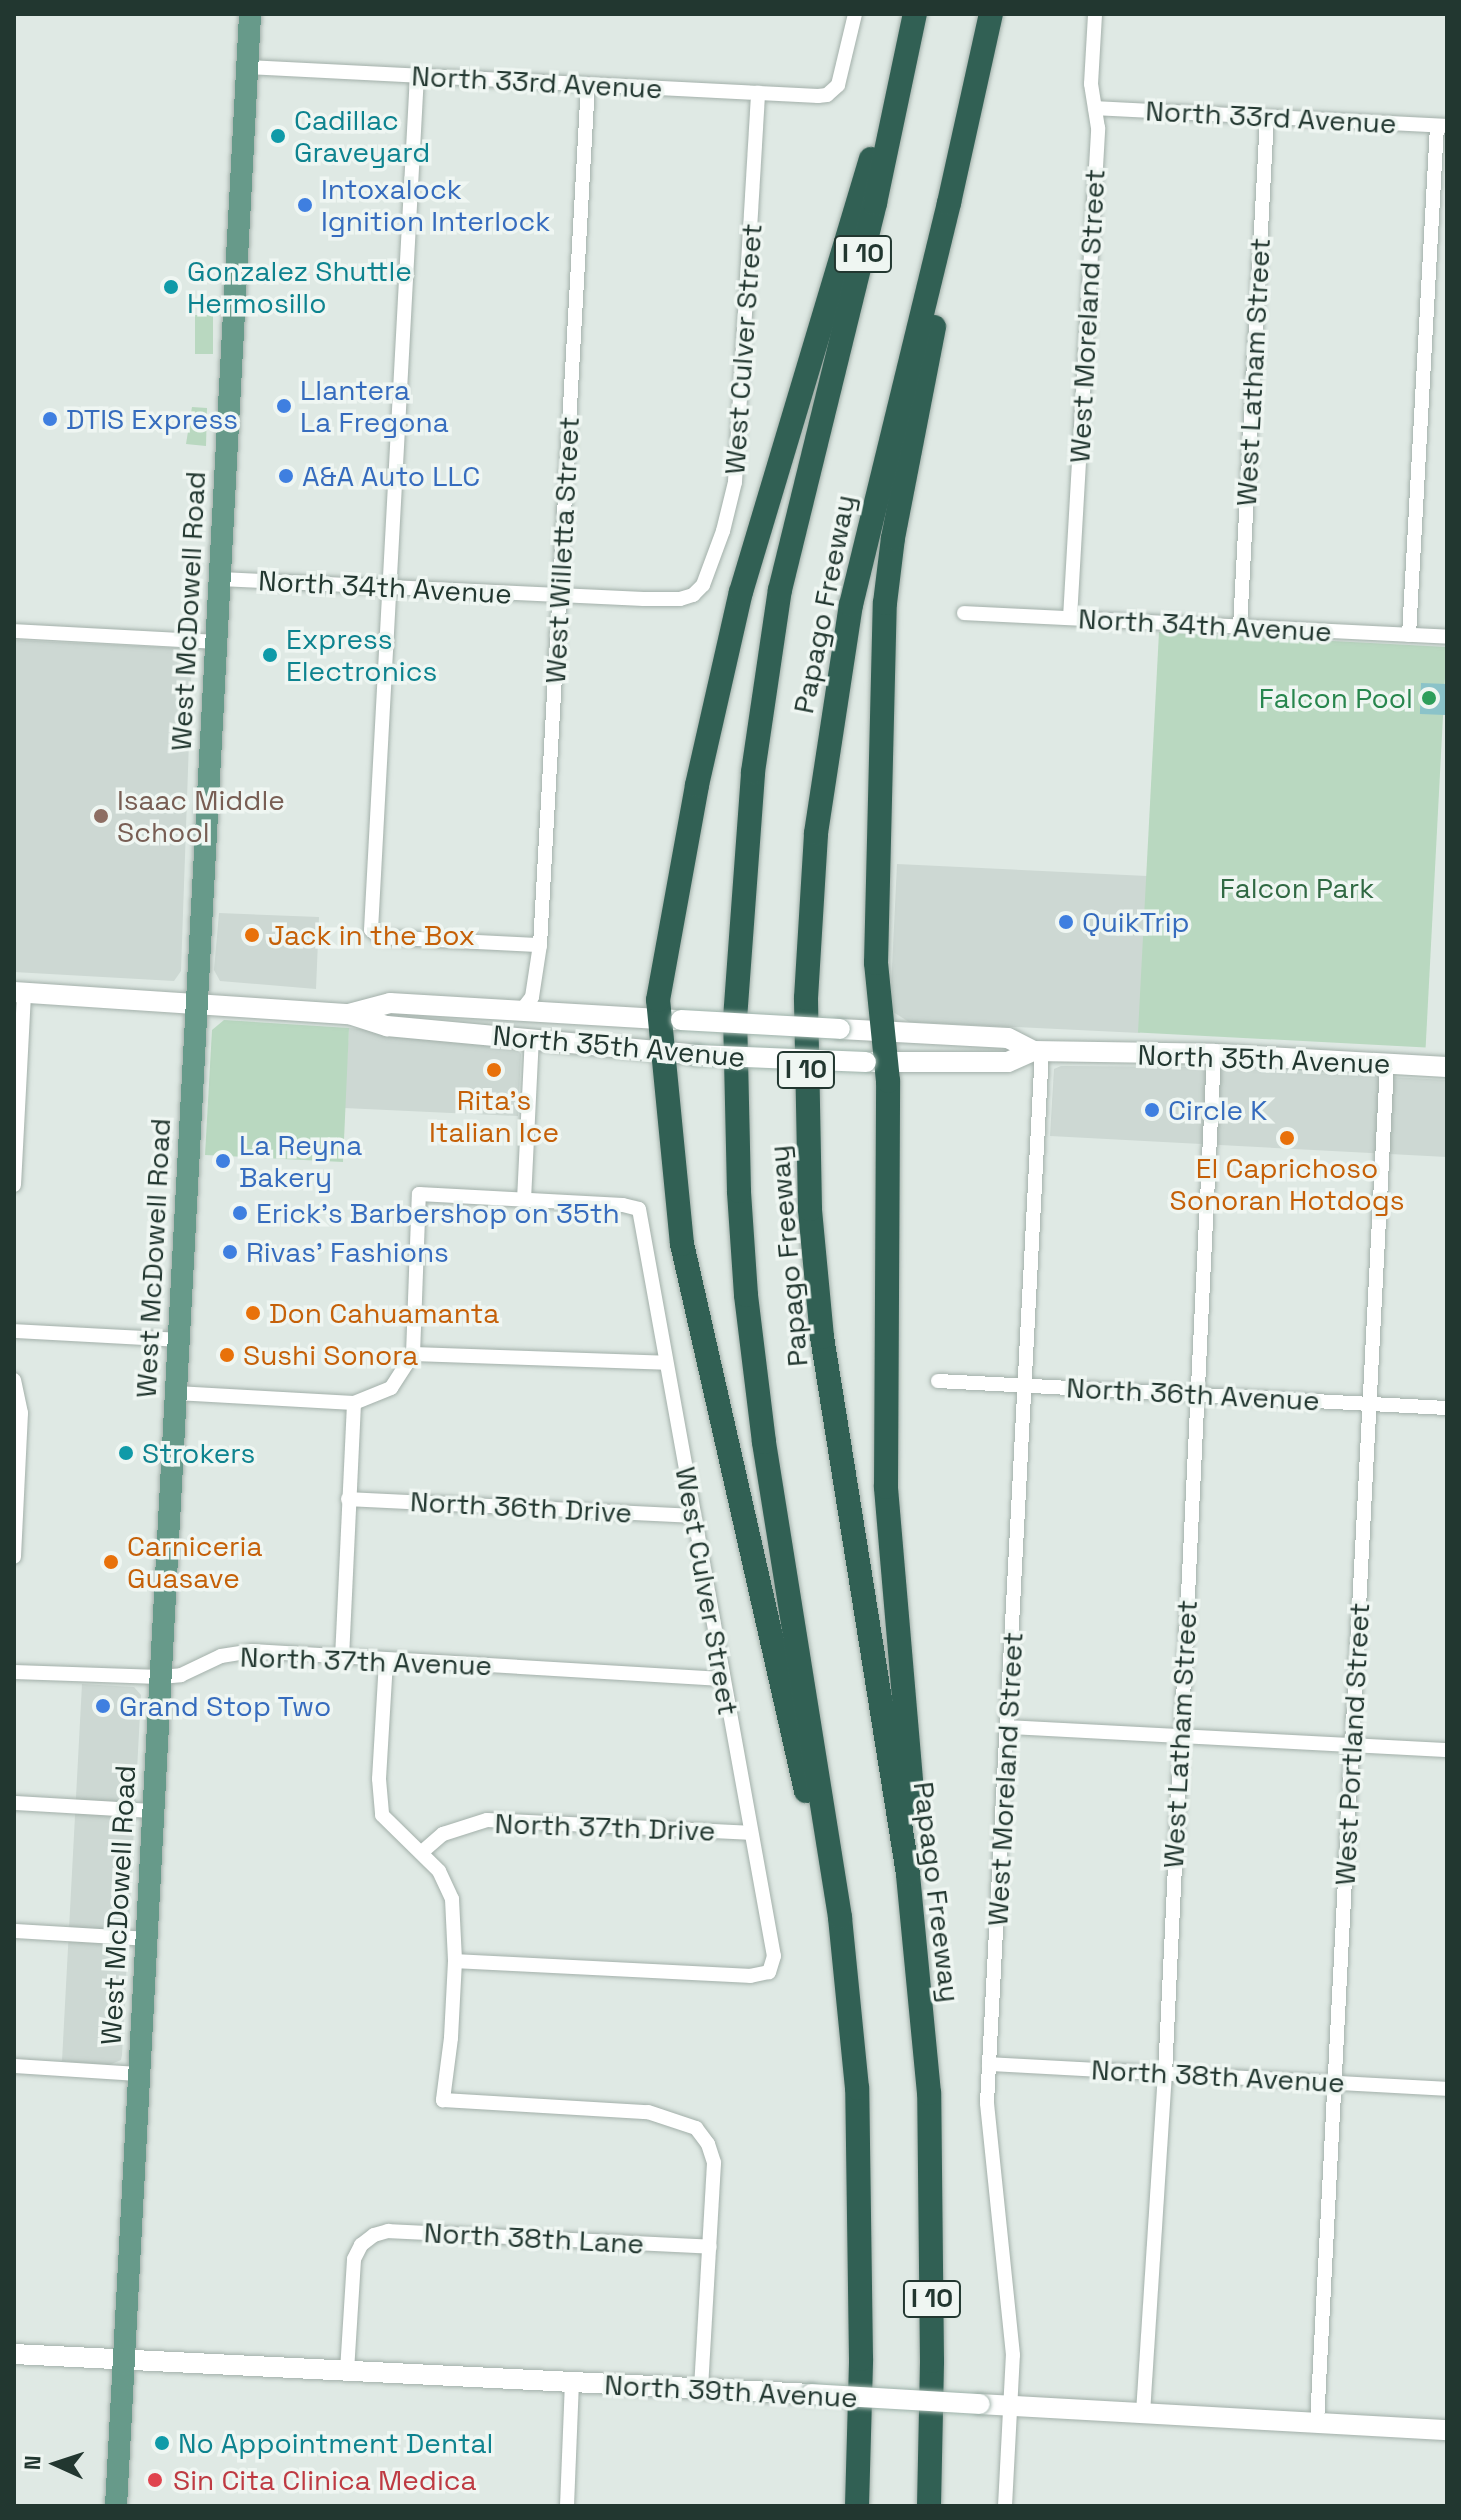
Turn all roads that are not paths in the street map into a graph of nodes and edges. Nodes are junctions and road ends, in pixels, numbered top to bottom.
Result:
1 (250, 14) edge
2 (855, 14) edge
3 (915, 14) edge
4 (991, 14) edge
5 (1095, 14) edge
6 (911, 39) junction
7 (983, 57) junction
8 (247, 67) junction
9 (417, 75) junction
10 (588, 85) junction
11 (758, 93) junction
12 (1095, 108) junction
13 (1267, 117) junction
14 (1442, 126) edge
15 (220, 579) junction
16 (389, 588) junction
17 (559, 595) junction
18 (693, 595) joint
19 (964, 613) dead end
20 (1070, 618) junction
21 (1240, 627) junction
22 (14, 631) edge
23 (1409, 635) junction
24 (1447, 637) edge
25 (216, 642) junction
26 (540, 945) junction
27 (19, 992) edge
28 (197, 1004) junction
29 (521, 1011) junction
30 (349, 1014) junction
31 (670, 1020) junction
32 (872, 1031) junction
33 (532, 1039) junction
34 (1038, 1051) junction
35 (670, 1054) junction
36 (1214, 1054) junction
37 (876, 1062) junction
38 (1387, 1064) junction
39 (1447, 1067) edge
40 (14, 1185) edge
41 (524, 1200) junction
42 (14, 1331) edge
43 (179, 1340) junction
44 (413, 1354) junction
45 (666, 1363) junction
46 (14, 1380) edge
47 (938, 1381) dead end
48 (1026, 1385) junction
49 (176, 1393) junction
50 (1198, 1395) junction
51 (354, 1403) junction
52 (1369, 1404) junction
53 (1447, 1408) edge
54 (348, 1499) junction
55 (694, 1516) junction
56 (14, 1557) edge
57 (342, 1658) junction
58 (386, 1661) junction
59 (14, 1672) edge
60 (160, 1677) junction
61 (722, 1679) junction
62 (1008, 1727) junction
63 (1179, 1736) junction
64 (1351, 1745) junction
65 (1447, 1750) edge
66 (14, 1803) edge
67 (154, 1811) junction
68 (749, 1833) junction
69 (422, 1852) junction
70 (14, 1931) edge
71 (147, 1939) junction
72 (455, 1961) junction
73 (851, 2025) junction
74 (989, 2064) junction
75 (14, 2066) edge
76 (139, 2074) junction
77 (1165, 2074) junction
78 (1335, 2083) junction
79 (1447, 2089) edge
80 (929, 2093) junction
81 (710, 2247) junction
82 (14, 2354) edge
83 (124, 2361) junction
84 (347, 2371) junction
85 (572, 2382) junction
86 (701, 2389) junction
87 (1010, 2405) junction
88 (1143, 2413) junction
89 (1317, 2423) junction
90 (1447, 2430) edge
91 (116, 2506) edge
92 (567, 2506) edge
93 (857, 2506) edge
94 (929, 2506) edge
95 (1005, 2506) edge

1 - 8 main road, West McDowell Road
2 - 11 street, North 33rd Avenue
3 - 6 highway, Papago Freeway / I 10
4 - 7 highway, Papago Freeway / I 10
5 - 12 street, West Moreland Street
6 - 31 highway
6 - 73 highway, Papago Freeway / I 10
7 - 32 highway
7 - 80 highway, Papago Freeway / I 10
8 - 9 street, North 33rd Avenue
8 - 15 main road, West McDowell Road
9 - 10 street, North 33rd Avenue
9 - 16 street
10 - 11 street, North 33rd Avenue
10 - 17 street, West Willetta Street
11 - 18 street, West Culver Street
12 - 13 street, North 33rd Avenue
12 - 20 street, West Moreland Street
13 - 14 street, North 33rd Avenue
13 - 21 street, West Latham Street
14 - 23 street
15 - 16 street, North 34th Avenue
15 - 25 main road, West McDowell Road
16 - 17 street, North 34th Avenue
16 - 26 street
17 - 18 street, North 34th Avenue
17 - 26 street, West Willetta Street
19 - 20 street, North 34th Avenue
20 - 21 street, North 34th Avenue
21 - 23 street, North 34th Avenue
22 - 25 street
23 - 24 street, North 34th Avenue
25 - 28 main road, West McDowell Road
26 - 29 street, West Willetta Street
27 - 28 main road, North 35th Avenue
27 - 40 street
28 - 30 main road, North 35th Avenue
28 - 43 main road, West McDowell Road
29 - 30 main road, North 35th Avenue
29 - 31 main road, North 35th Avenue
30 - 33 main road, North 35th Avenue
31 - 32 main road, North 35th Avenue, bridge
31 - 35 highway
32 - 34 main road, North 35th Avenue
32 - 37 highway
33 - 35 main road, North 35th Avenue
33 - 41 street
34 - 36 main road, North 35th Avenue
34 - 37 main road, North 35th Avenue
34 - 48 street, West Moreland Street
35 - 37 main road, North 35th Avenue, bridge
35 - 73 highway
36 - 38 main road, North 35th Avenue
36 - 50 street, West Latham Street
37 - 80 highway
38 - 39 main road, North 35th Avenue
38 - 52 street, West Portland Street
41 - 44 street
41 - 45 street, West Culver Street
42 - 43 street
43 - 49 main road, West McDowell Road
44 - 45 street
44 - 51 street
45 - 55 street, West Culver Street
46 - 56 street
47 - 48 street, North 36th Avenue
48 - 50 street, North 36th Avenue
48 - 62 street, West Moreland Street
49 - 51 street
49 - 60 main road, West McDowell Road
50 - 52 street, North 36th Avenue
50 - 63 street, West Latham Street
51 - 54 street
52 - 53 street, North 36th Avenue
52 - 64 street, West Portland Street
54 - 55 street, North 36th Drive
54 - 57 street
55 - 61 street, West Culver Street
57 - 58 street, North 37th Avenue
57 - 60 street, North 37th Avenue
58 - 61 street, North 37th Avenue
58 - 69 street
59 - 60 street, North 37th Avenue
60 - 67 main road, West McDowell Road
61 - 68 street, West Culver Street
62 - 63 street
62 - 74 street, West Moreland Street
63 - 64 street
63 - 77 street, West Latham Street
64 - 65 street
64 - 78 street, West Portland Street
66 - 67 street
67 - 71 main road, West McDowell Road
68 - 69 street, North 37th Drive
68 - 72 street, West Culver Street
69 - 72 street
70 - 71 street
71 - 76 main road, West McDowell Road
72 - 81 street
73 - 93 highway, Papago Freeway / I 10
74 - 77 street, North 38th Avenue
74 - 87 street, West Moreland Street
75 - 76 street
76 - 83 main road, West McDowell Road
77 - 78 street, North 38th Avenue
77 - 88 street, West Latham Street
78 - 79 street, North 38th Avenue
78 - 89 street, West Portland Street
80 - 94 highway, Papago Freeway / I 10
81 - 84 street, North 38th Lane
81 - 86 street
82 - 83 main road, North 39th Avenue
83 - 84 main road, North 39th Avenue
83 - 91 main road, West McDowell Road
84 - 85 main road, North 39th Avenue
85 - 86 main road, North 39th Avenue
85 - 92 street
86 - 87 main road, North 39th Avenue, bridge
87 - 88 main road, North 39th Avenue
87 - 95 street, West Moreland Street
88 - 89 main road, North 39th Avenue
89 - 90 main road, North 39th Avenue

